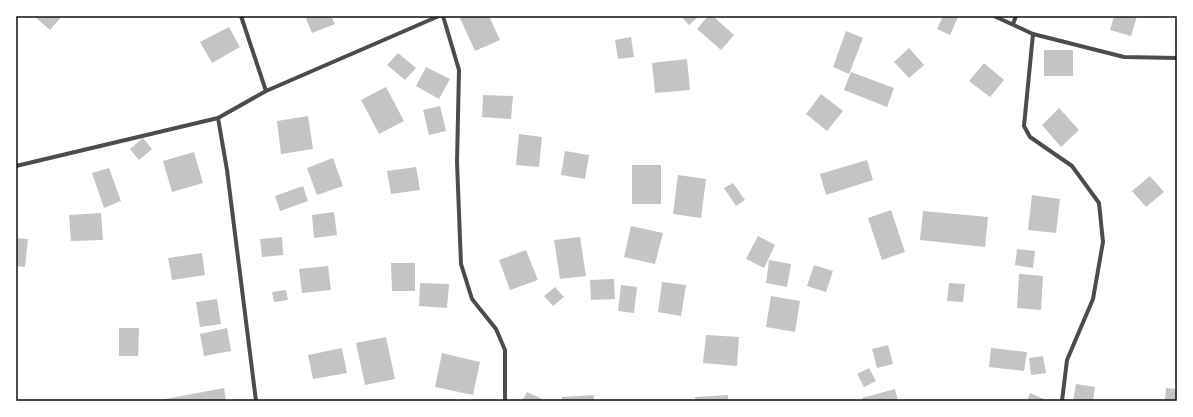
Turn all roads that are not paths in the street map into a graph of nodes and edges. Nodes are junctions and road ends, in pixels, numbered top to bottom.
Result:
1 (241, 16) edge
2 (439, 16) edge
3 (443, 16) edge
4 (994, 16) edge
5 (1016, 16) edge
6 (1013, 24) junction
7 (1033, 34) junction
8 (1177, 58) edge
9 (266, 90) junction
10 (218, 118) junction
11 (16, 166) edge
12 (256, 401) edge
13 (505, 401) edge
14 (1062, 401) edge

1 - 9 street
2 - 9 street
3 - 13 street
4 - 6 street
5 - 6 street
6 - 7 street
7 - 8 street
7 - 14 street
9 - 10 street
10 - 11 street
10 - 12 street

